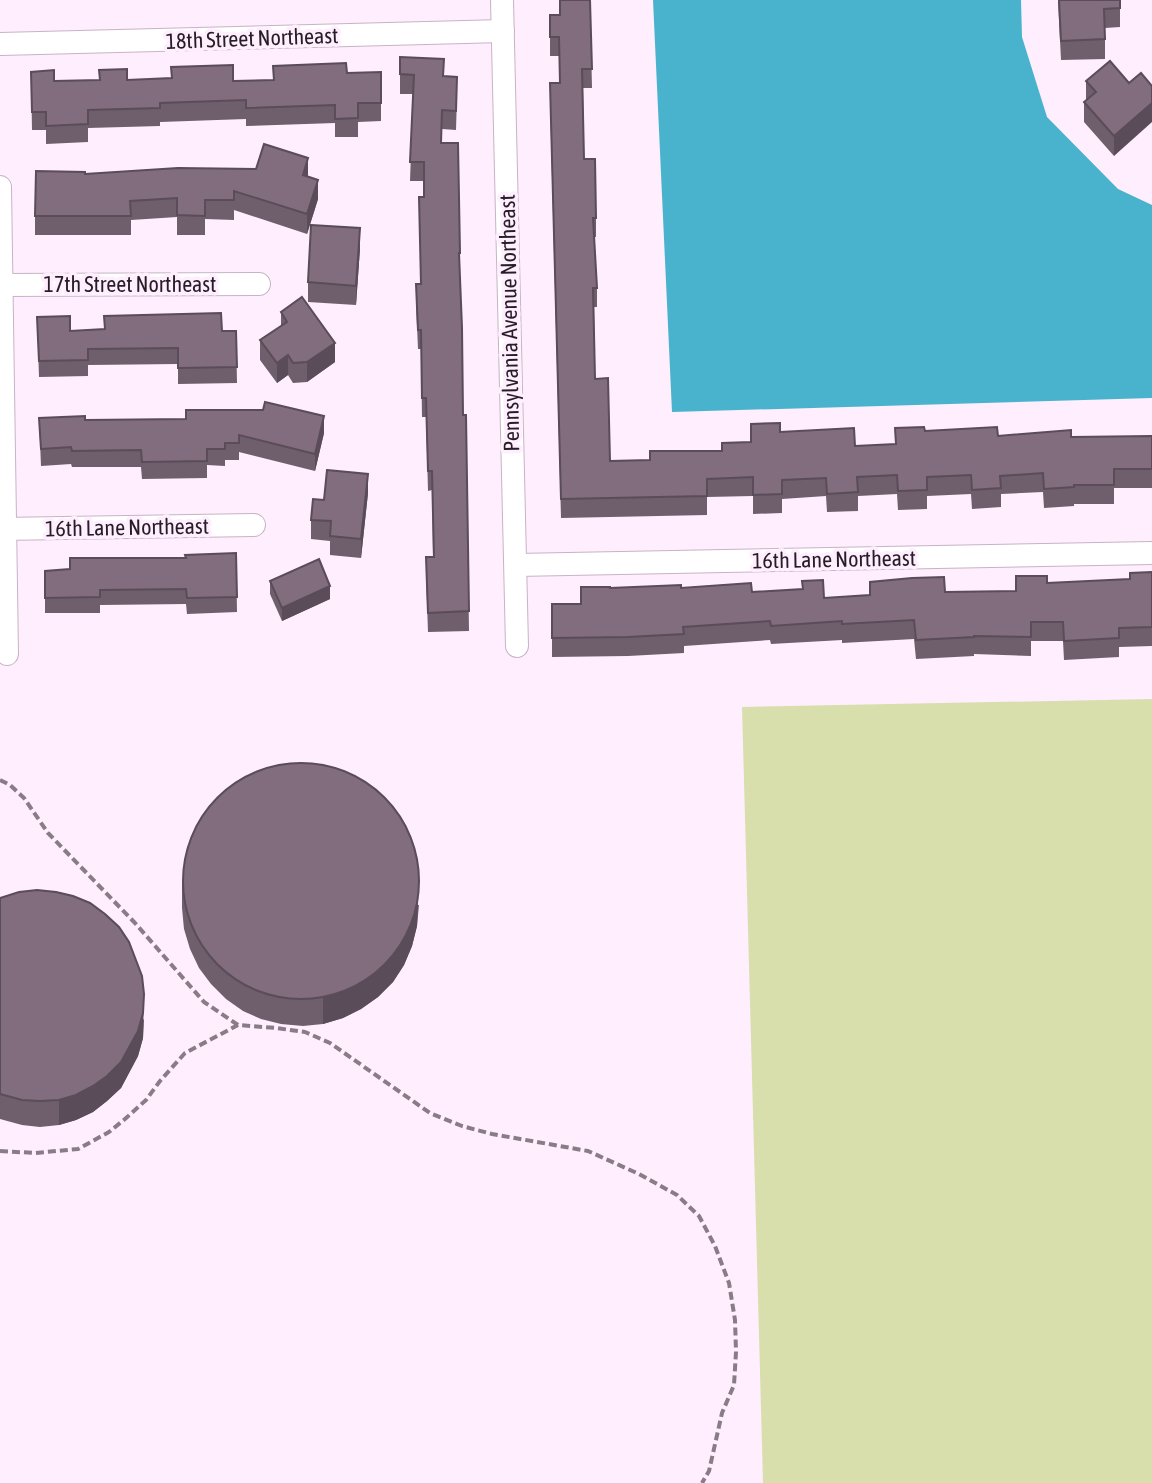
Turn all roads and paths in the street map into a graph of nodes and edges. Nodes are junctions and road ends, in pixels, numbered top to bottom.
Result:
1 (502, 0) edge
2 (503, 31) junction
3 (0, 44) edge
4 (0, 187) edge
5 (259, 284) dead end
6 (1, 285) edge
7 (254, 525) dead end
8 (3, 529) edge
9 (1152, 553) edge
10 (516, 565) junction
11 (517, 646) dead end
12 (7, 654) dead end
13 (0, 780) edge
14 (238, 1025) junction
15 (0, 1151) edge
16 (702, 1483) edge

1 - 2 street, Pennsylvania Avenue Northeast
2 - 3 street, 18th Street Northeast
2 - 10 street, Pennsylvania Avenue Northeast
4 - 6 street
5 - 6 street, 17th Street Northeast
6 - 8 street
7 - 8 street, 16th Lane Northeast
8 - 12 street
9 - 10 street, 16th Lane Northeast
10 - 11 street, Pennsylvania Avenue Northeast
13 - 14 path
14 - 15 path
14 - 16 path

